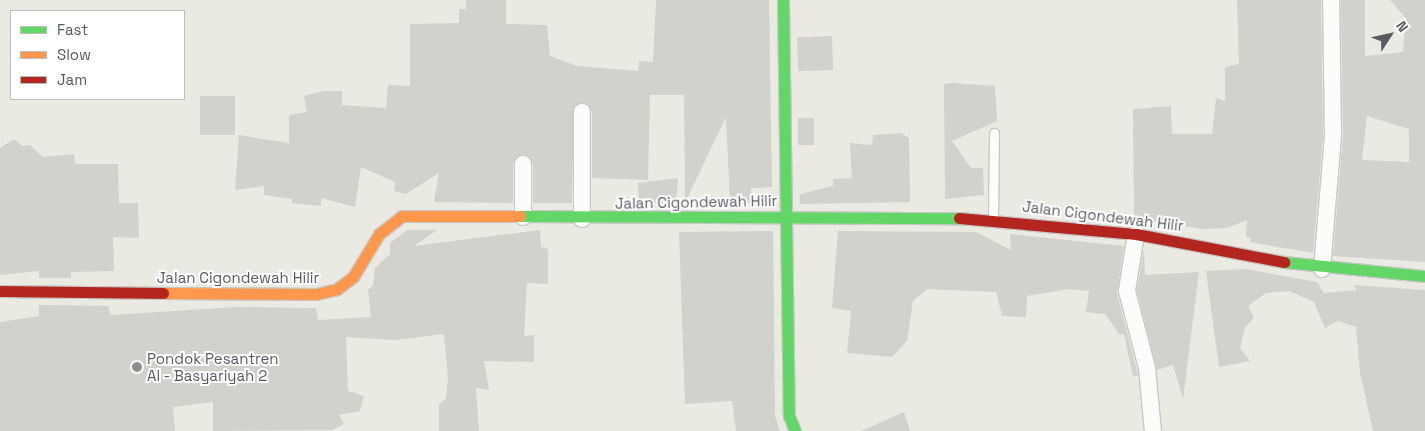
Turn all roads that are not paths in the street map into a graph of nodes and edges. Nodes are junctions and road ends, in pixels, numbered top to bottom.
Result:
1 (784, 0) edge
2 (1331, 1) edge
3 (582, 112) dead end
4 (994, 133) dead end
5 (523, 164) dead end
6 (784, 214) junction
7 (523, 218) junction
8 (993, 218) junction
9 (582, 219) junction
10 (1136, 234) junction
11 (1322, 269) junction
12 (1425, 276) edge
13 (0, 291) edge
14 (795, 431) edge
15 (1153, 431) edge

1 - 6 street
2 - 11 street
3 - 9 street
4 - 8 lane
5 - 7 street
6 - 8 street, Jalan Cigondewah Hilir
6 - 9 street, Jalan Cigondewah Hilir
6 - 14 street
7 - 9 street, Jalan Cigondewah Hilir
7 - 13 street, Jalan Cigondewah Hilir
8 - 10 street, Jalan Cigondewah Hilir
10 - 11 street, Jalan Cigondewah Hilir
10 - 15 street
11 - 12 street, Jalan Cigondewah Hilir

